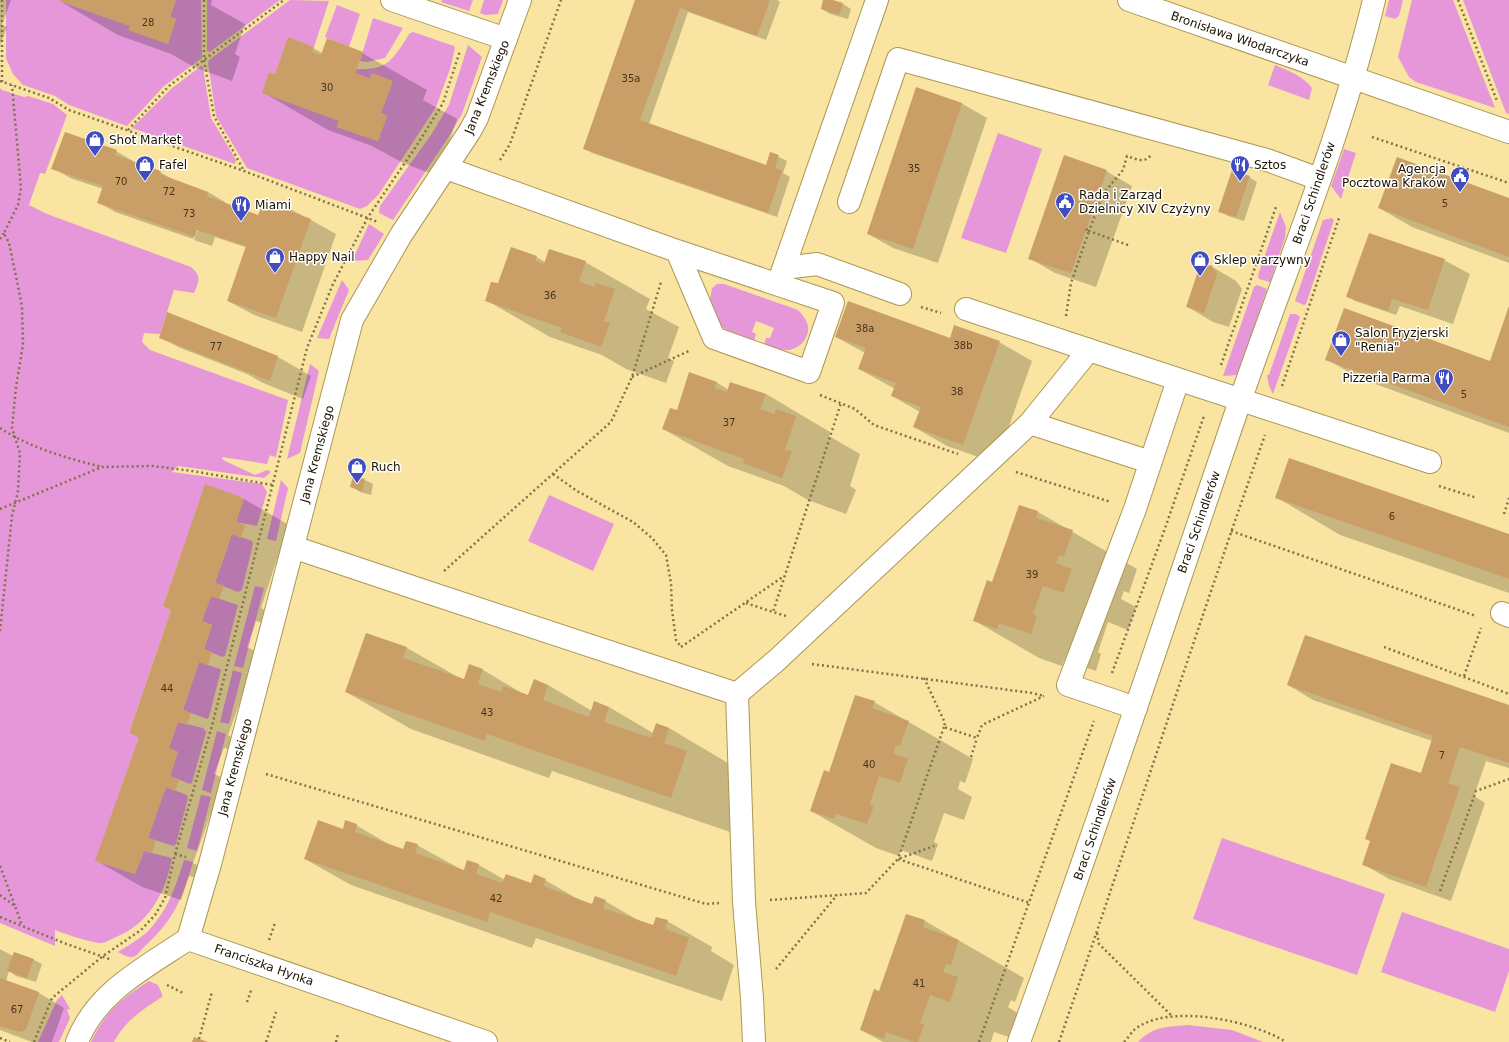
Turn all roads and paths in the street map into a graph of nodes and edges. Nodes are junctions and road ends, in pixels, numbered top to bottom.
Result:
1 (2, 0) edge
2 (204, 0) edge
3 (284, 0) edge
4 (392, 0) edge
5 (520, 0) edge
6 (561, 0) edge
7 (877, 0) edge
8 (1129, 0) edge
9 (1374, 0) edge
10 (1458, 0) edge
11 (1, 7) edge
12 (469, 26) junction
13 (506, 39) junction
14 (204, 60) junction
15 (1352, 78) junction
16 (1, 82) edge
17 (12, 85) junction
18 (1499, 107) dead end
19 (127, 130) junction
20 (1509, 132) edge
21 (1372, 137) dead end
22 (1152, 154) dead end
23 (446, 168) junction
24 (244, 172) junction
25 (1319, 179) junction
26 (484, 182) junction
27 (1509, 183) edge
28 (849, 202) dead end
29 (1276, 207) dead end
30 (368, 217) junction
31 (1339, 218) dead end
32 (382, 224) dead end
33 (1087, 230) junction
34 (4, 233) junction
35 (0, 239) edge
36 (1128, 245) dead end
37 (677, 251) junction
38 (781, 276) junction
39 (900, 294) joint
40 (966, 309) joint
41 (714, 338) junction
42 (1063, 342) junction
43 (1089, 350) junction
44 (809, 372) junction
45 (632, 377) junction
46 (1178, 380) junction
47 (1213, 391) junction
48 (1280, 392) dead end
49 (1241, 400) junction
50 (841, 403) junction
51 (1030, 423) junction
52 (0, 428) edge
53 (1267, 430) dead end
54 (14, 438) junction
55 (1150, 462) junction
56 (1430, 462) dead end
57 (987, 463) junction
58 (102, 467) junction
59 (553, 474) junction
60 (273, 485) junction
61 (1438, 486) dead end
62 (1477, 498) dead end
63 (1509, 498) edge
64 (14, 504) junction
65 (0, 509) edge
66 (1135, 509) junction
67 (1504, 514) dead end
68 (1168, 519) junction
69 (1231, 531) junction
70 (293, 547) junction
71 (785, 576) junction
72 (424, 591) junction
73 (746, 603) junction
74 (773, 612) junction
75 (1498, 616) edge
76 (813, 626) junction
77 (0, 631) edge
78 (681, 647) junction
79 (1384, 647) dead end
80 (778, 660) junction
81 (653, 667) junction
82 (1464, 676) junction
83 (924, 678) junction
84 (1068, 686) junction
85 (737, 694) junction
86 (1509, 694) edge
87 (1044, 696) junction
88 (1102, 697) junction
89 (1136, 708) junction
90 (944, 727) junction
91 (977, 738) junction
92 (971, 757) dead end
93 (266, 774) dead end
94 (1509, 779) edge
95 (934, 846) dead end
96 (898, 859) junction
97 (0, 866) edge
98 (1440, 891) dead end
99 (0, 895) edge
100 (837, 895) junction
101 (744, 902) junction
102 (1030, 903) junction
103 (15, 906) junction
104 (0, 917) edge
105 (22, 925) junction
106 (1097, 933) junction
107 (188, 939) junction
108 (103, 956) junction
109 (116, 961) dead end
110 (162, 982) dead end
111 (212, 992) dead end
112 (183, 993) dead end
113 (752, 998) junction
114 (276, 1012) dead end
115 (1172, 1017) junction
116 (338, 1034) dead end
117 (0, 1038) edge
118 (200, 1039) dead end
119 (4, 1041) edge
120 (10, 1042) edge
121 (34, 1042) edge
122 (77, 1042) edge
123 (266, 1042) edge
124 (336, 1042) edge
125 (486, 1042) edge
126 (754, 1042) edge
127 (979, 1042) edge
128 (1019, 1042) edge
129 (1059, 1042) edge
130 (1124, 1042) edge
131 (1286, 1042) edge

1 - 11 path
2 - 14 path
3 - 14 path
4 - 12 street
5 - 13 street, Jana Kremskiego
6 - 26 path
7 - 38 street
8 - 15 street, Bronisława Włodarczyka
9 - 15 street, Braci Schindlerów
10 - 18 path
11 - 16 path
12 - 13 street
12 - 30 path
13 - 23 street, Jana Kremskiego
14 - 19 path
14 - 24 path
15 - 20 street, Bronisława Włodarczyka
15 - 25 street, Braci Schindlerów
16 - 17 path
17 - 19 path
17 - 34 path
19 - 24 path
21 - 27 path
22 - 33 path
23 - 26 street
23 - 70 street, Jana Kremskiego
24 - 30 path
25 - 28 street
25 - 49 street, Braci Schindlerów
26 - 37 street
29 - 47 path
30 - 32 path
30 - 60 path
31 - 48 path
33 - 36 path
33 - 42 path
34 - 35 path
34 - 54 path
37 - 38 street
37 - 41 street
37 - 45 path
38 - 39 street
38 - 44 street
39 - 40 path
40 - 42 street
41 - 44 street
41 - 45 path
42 - 43 street
43 - 46 street
43 - 51 street
44 - 50 path
45 - 59 path
46 - 47 street
46 - 55 street
47 - 49 street
47 - 68 path
49 - 56 street
49 - 89 street, Braci Schindlerów
50 - 57 path
50 - 71 path
51 - 55 street
51 - 57 street
52 - 54 path
53 - 69 path
54 - 58 path
54 - 64 path
55 - 66 street
57 - 66 path
57 - 76 street
58 - 60 path
58 - 64 path
59 - 72 path
59 - 78 path
60 - 108 path
61 - 62 path
63 - 67 path
64 - 65 path
64 - 77 path
66 - 68 path
66 - 84 street
68 - 88 path
69 - 75 path
69 - 106 path
70 - 72 street
70 - 107 street, Jana Kremskiego
71 - 73 path
71 - 74 path
72 - 81 street
73 - 74 path
73 - 78 path
74 - 76 path
75 - 82 path
76 - 80 street
78 - 81 path
79 - 82 path
80 - 83 path
80 - 85 street
81 - 85 street
82 - 86 path
83 - 87 path
83 - 90 path
84 - 87 path
84 - 88 street
85 - 101 street
87 - 91 path
88 - 89 street
88 - 102 path
89 - 128 street, Braci Schindlerów
90 - 91 path
90 - 96 path
91 - 92 path
93 - 101 path
94 - 98 path
95 - 96 path
96 - 100 path
96 - 102 path
97 - 103 path
99 - 103 path
100 - 101 path
100 - 113 path
101 - 113 street
102 - 127 path
103 - 105 path
104 - 105 path
105 - 108 path
106 - 115 path
106 - 129 path
107 - 122 street
107 - 125 street, Franciszka Hynka
108 - 109 path
108 - 121 path
110 - 112 path
111 - 118 path
113 - 126 street
114 - 123 path
115 - 130 path
115 - 131 path
116 - 124 path
117 - 119 path
119 - 120 path

